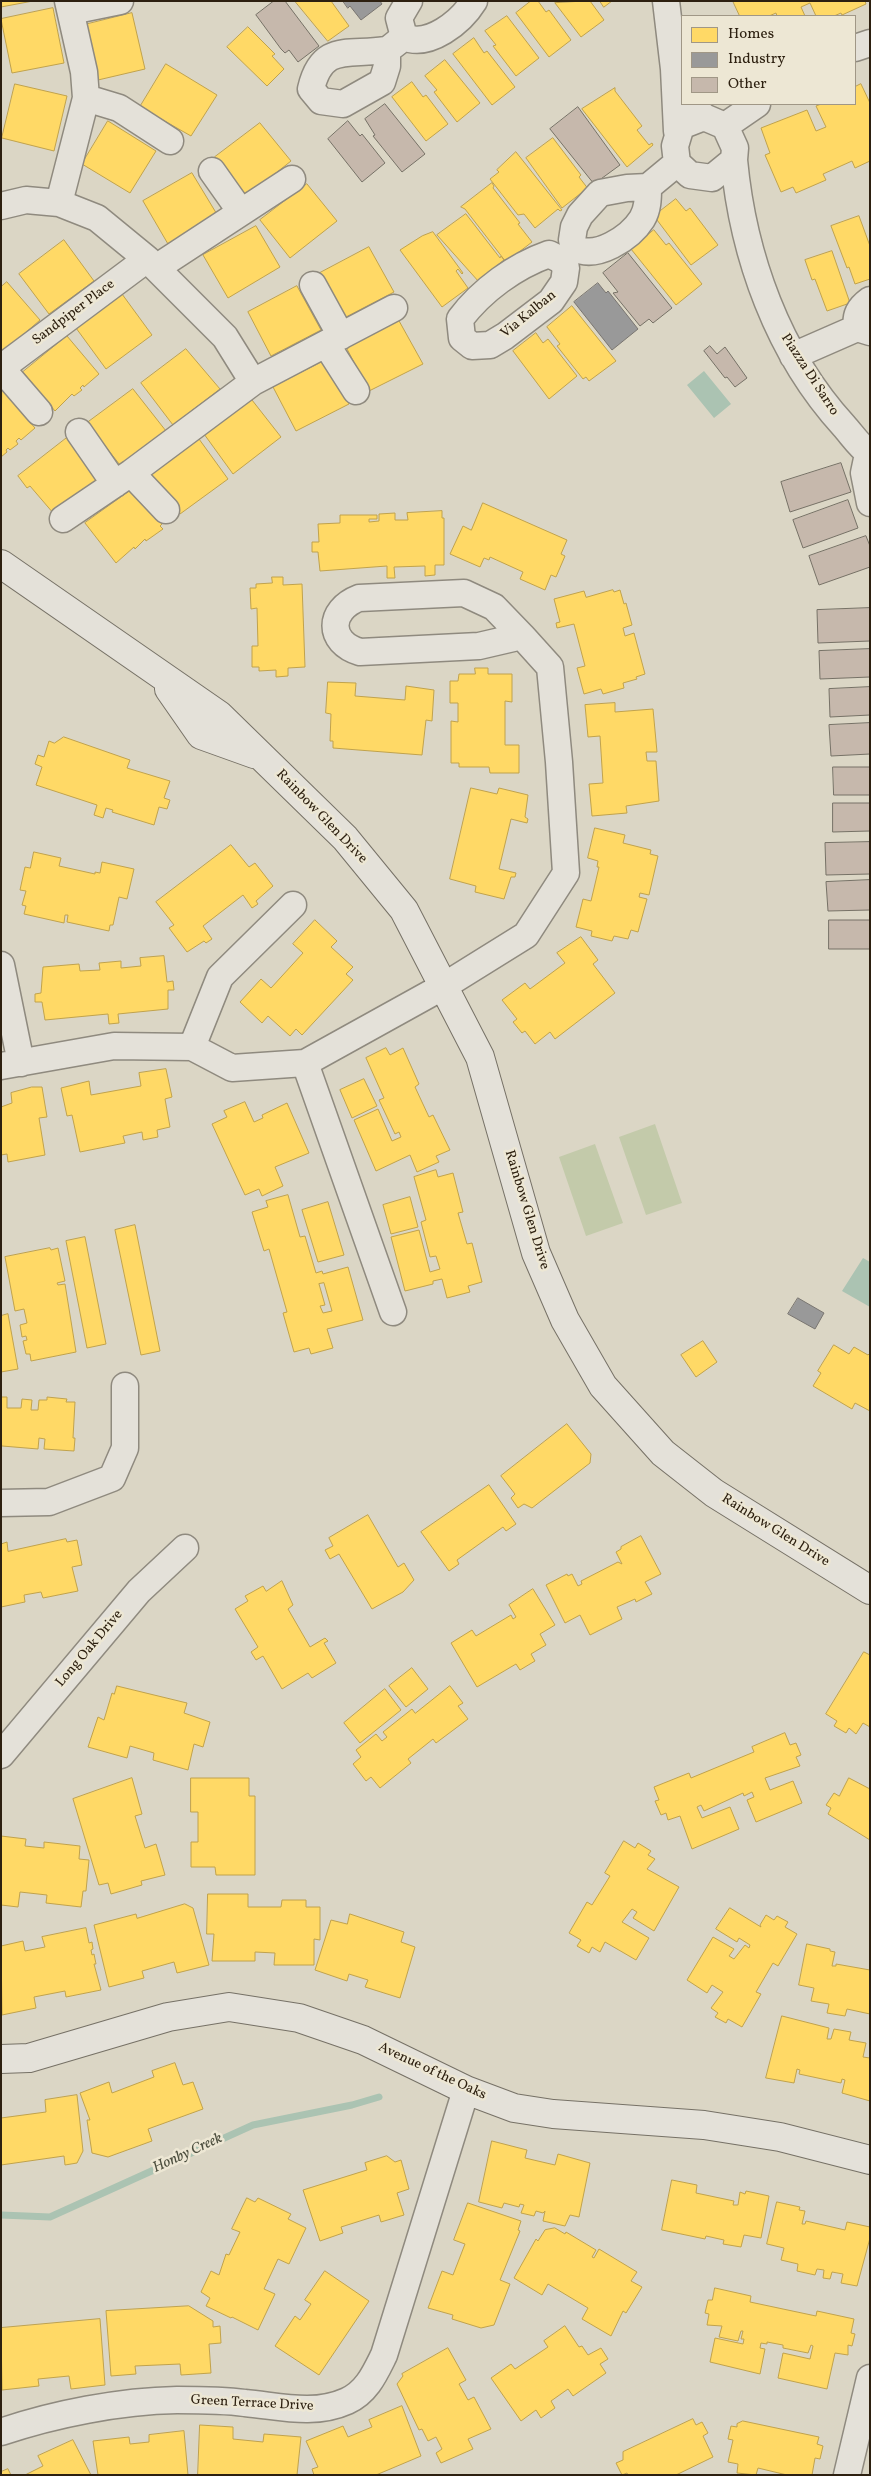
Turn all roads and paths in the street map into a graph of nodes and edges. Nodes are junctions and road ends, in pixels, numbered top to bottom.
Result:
1 (120, 1) edge
2 (409, 1) edge
3 (474, 1) edge
4 (666, 1) edge
5 (70, 6) edge
6 (870, 43) edge
7 (856, 48) edge
8 (681, 81) edge
9 (86, 98) junction
10 (695, 105) edge
11 (677, 134) junction
12 (170, 141) dead end
13 (734, 160) junction
14 (677, 163) junction
15 (212, 171) dead end
16 (712, 178) junction
17 (292, 179) dead end
18 (648, 188) junction
19 (738, 202) junction
20 (59, 203) junction
21 (1, 206) edge
22 (241, 212) junction
23 (151, 263) junction
24 (313, 285) dead end
25 (870, 300) edge
26 (394, 308) dead end
27 (863, 330) edge
28 (333, 340) junction
29 (794, 356) junction
30 (1, 368) edge
31 (253, 382) junction
32 (356, 391) dead end
33 (39, 412) dead end
34 (79, 432) dead end
35 (869, 454) edge
36 (123, 479) junction
37 (870, 503) edge
38 (166, 510) dead end
39 (63, 519) dead end
40 (1, 564) edge
41 (522, 636) junction
42 (293, 904) dead end
43 (1, 965) edge
44 (444, 986) junction
45 (192, 1047) junction
46 (305, 1063) junction
47 (11, 1064) edge
48 (393, 1312) dead end
49 (125, 1386) dead end
50 (1, 1503) edge
51 (184, 1548) dead end
52 (870, 1590) edge
53 (1, 1755) edge
54 (1, 2060) edge
55 (466, 2090) junction
56 (870, 2160) edge
57 (870, 2378) edge
58 (1, 2432) edge
59 (848, 2475) edge

1 - 5 street
2 - 3 street
4 - 8 street
5 - 9 street
6 - 7 street
9 - 12 street
9 - 20 street
10 - 11 street
10 - 11 street
10 - 13 street, Piazza Di Sarro
11 - 14 street
13 - 16 street
13 - 19 street, Piazza Di Sarro
14 - 16 street
14 - 18 street
15 - 22 street
16 - 19 street
17 - 22 street, Sandpiper Place
18 - 18 street
19 - 29 street, Piazza Di Sarro
20 - 21 street
20 - 23 street
22 - 23 street, Sandpiper Place
23 - 30 street, Sandpiper Place
23 - 31 street
24 - 28 street
25 - 27 street
26 - 28 street
27 - 29 street
28 - 31 street
28 - 32 street
29 - 35 street, Piazza Di Sarro
30 - 33 street, Sandpiper Place
31 - 36 street
34 - 36 street
35 - 37 street, Piazza Di Sarro
36 - 38 street
36 - 39 street
40 - 44 street, Rainbow Glen Drive
41 - 41 street
41 - 44 street
42 - 45 street
43 - 47 street
44 - 46 street
44 - 52 street, Rainbow Glen Drive
45 - 46 street
45 - 47 street
46 - 48 street
49 - 50 street
51 - 53 street, Long Oak Drive
54 - 55 street, Avenue of the Oaks
55 - 56 street, Avenue of the Oaks
55 - 58 street, Green Terrace Drive
57 - 59 street

